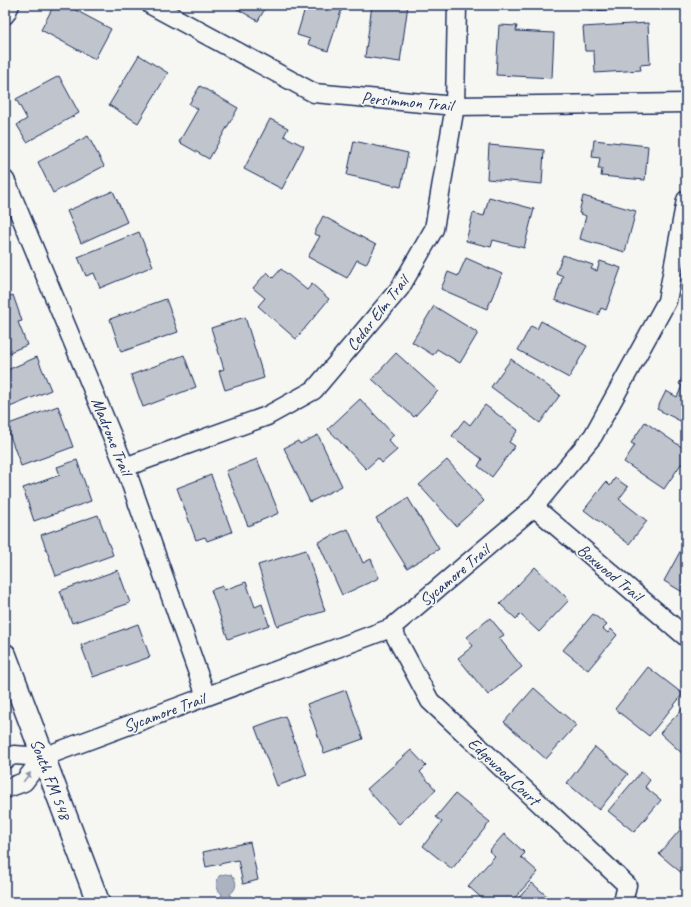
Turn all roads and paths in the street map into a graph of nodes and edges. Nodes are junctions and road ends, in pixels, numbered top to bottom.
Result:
1 (10, 5) edge
2 (151, 5) edge
3 (456, 5) edge
4 (5, 15) edge
5 (686, 103) edge
6 (456, 106) junction
7 (5, 180) edge
8 (686, 200) edge
9 (125, 467) junction
10 (534, 507) junction
11 (391, 628) junction
12 (686, 637) edge
13 (5, 655) edge
14 (206, 696) junction
15 (43, 757) junction
16 (5, 759) edge
17 (5, 789) edge
18 (98, 902) edge
19 (623, 902) edge

1 - 4 street
2 - 6 street, Persimmon Trail
3 - 6 street, Cedar Elm Trail
5 - 6 street, Persimmon Trail
6 - 9 street, Cedar Elm Trail
7 - 9 street, Madrone Trail
8 - 10 street, Sycamore Trail
9 - 14 street, Madrone Trail
10 - 11 street, Sycamore Trail
10 - 12 street, Boxwood Trail
11 - 14 street, Sycamore Trail
11 - 19 street, Edgewood Court
13 - 15 main road, South FM 548
14 - 15 street, Sycamore Trail
15 - 16 street, Sycamore Trail
17 -> 15 street
15 - 18 main road, South FM 548

